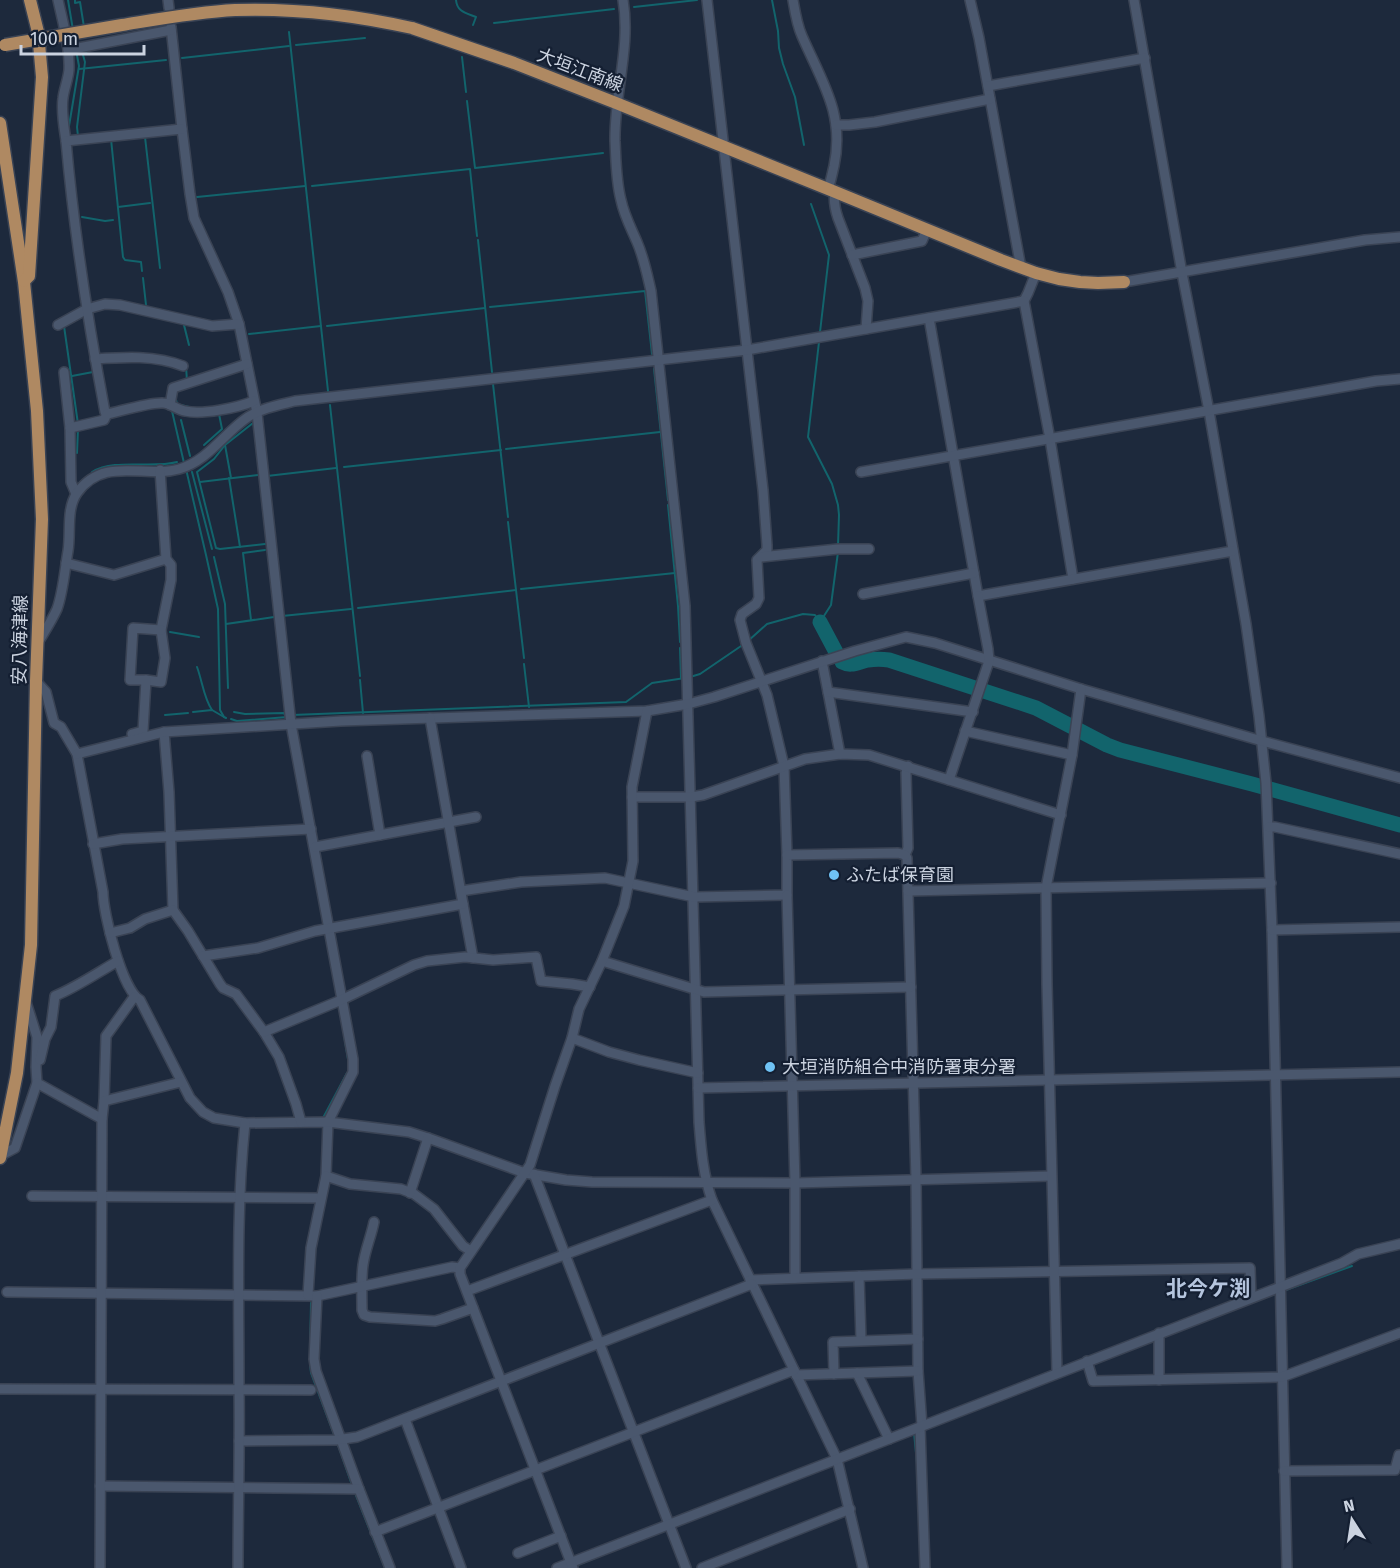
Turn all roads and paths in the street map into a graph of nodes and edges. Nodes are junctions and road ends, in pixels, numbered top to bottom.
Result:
1 (30, 0) edge
2 (58, 0) edge
3 (623, 0) edge
4 (707, 0) edge
5 (793, 0) edge
6 (970, 0) edge
7 (1134, 0) edge
8 (2, 46) edge
9 (68, 50) junction
10 (1145, 58) junction
11 (988, 86) junction
12 (990, 99) junction
13 (616, 103) junction
14 (0, 123) edge
15 (836, 124) junction
16 (182, 129) junction
17 (66, 141) junction
18 (724, 147) junction
19 (831, 190) junction
20 (927, 229) junction
21 (1400, 237) edge
22 (852, 255) junction
23 (1021, 268) junction
24 (1036, 273) junction
25 (1182, 273) junction
26 (24, 282) junction
27 (1124, 282) joint
28 (1024, 301) junction
29 (87, 309) junction
30 (929, 318) junction
31 (239, 324) junction
32 (58, 325) dead end
33 (866, 329) junction
34 (747, 350) junction
35 (95, 359) junction
36 (658, 361) junction
37 (247, 363) junction
38 (183, 366) dead end
39 (64, 372) dead end
40 (1400, 379) edge
41 (254, 401) junction
42 (170, 405) junction
43 (1209, 411) junction
44 (257, 413) junction
45 (107, 414) junction
46 (70, 428) junction
47 (1050, 439) junction
48 (954, 456) junction
49 (160, 470) junction
50 (861, 472) dead end
51 (76, 494) junction
52 (869, 549) dead end
53 (1233, 551) junction
54 (761, 557) junction
55 (166, 559) junction
56 (66, 563) junction
57 (974, 573) junction
58 (1073, 579) junction
59 (863, 594) dead end
60 (978, 596) junction
61 (161, 630) junction
62 (38, 642) junction
63 (822, 661) junction
64 (989, 661) junction
65 (146, 680) junction
66 (36, 681) junction
67 (762, 681) junction
68 (1081, 689) junction
69 (828, 692) junction
70 (688, 704) junction
71 (646, 711) junction
72 (973, 712) junction
73 (430, 718) junction
74 (291, 724) junction
75 (965, 731) junction
76 (164, 732) junction
77 (1262, 741) junction
78 (120, 743) junction
79 (77, 754) junction
80 (840, 754) junction
81 (1072, 755) junction
82 (367, 756) dead end
83 (784, 766) junction
84 (908, 766) junction
85 (1400, 778) edge
86 (949, 780) junction
87 (632, 797) junction
88 (691, 797) junction
89 (1061, 815) junction
90 (476, 817) dead end
91 (449, 822) junction
92 (1269, 827) junction
93 (311, 829) junction
94 (380, 835) junction
95 (171, 836) junction
96 (93, 844) junction
97 (315, 847) junction
98 (1400, 854) edge
99 (787, 855) junction
100 (905, 855) junction
101 (629, 883) junction
102 (1270, 883) junction
103 (1046, 888) junction
104 (462, 891) junction
105 (908, 891) junction
106 (787, 895) junction
107 (694, 897) junction
108 (463, 904) junction
109 (173, 910) junction
110 (1400, 927) edge
111 (330, 928) junction
112 (1272, 930) junction
113 (111, 933) junction
114 (203, 956) junction
115 (473, 958) junction
116 (118, 961) junction
117 (602, 961) junction
118 (590, 987) junction
119 (911, 987) junction
120 (696, 989) junction
121 (789, 990) junction
122 (134, 997) junction
123 (343, 1000) junction
124 (26, 1001) junction
125 (264, 1032) junction
126 (572, 1038) junction
127 (1400, 1072) edge
128 (698, 1073) junction
129 (1275, 1074) junction
130 (37, 1079) junction
131 (1050, 1079) junction
132 (181, 1082) junction
133 (913, 1082) junction
134 (792, 1085) junction
135 (698, 1088) junction
136 (104, 1101) junction
137 (102, 1119) junction
138 (301, 1122) junction
139 (328, 1122) junction
140 (245, 1123) junction
141 (428, 1138) junction
142 (0, 1157) edge
143 (530, 1174) junction
144 (326, 1176) junction
145 (1051, 1176) junction
146 (916, 1179) junction
147 (707, 1183) junction
148 (795, 1183) junction
149 (410, 1192) junction
150 (32, 1196) dead end
151 (101, 1197) junction
152 (240, 1197) junction
153 (321, 1198) junction
154 (712, 1200) junction
155 (374, 1222) dead end
156 (1400, 1244) edge
157 (471, 1251) junction
158 (564, 1255) junction
159 (460, 1268) junction
160 (1054, 1272) junction
161 (917, 1274) junction
162 (859, 1275) junction
163 (795, 1278) junction
164 (751, 1282) junction
165 (1280, 1286) junction
166 (362, 1287) junction
167 (467, 1291) junction
168 (7, 1292) dead end
169 (101, 1294) junction
170 (238, 1294) junction
171 (313, 1295) junction
172 (1251, 1297) junction
173 (473, 1308) junction
174 (1159, 1333) junction
175 (1400, 1333) edge
176 (918, 1339) junction
177 (861, 1340) junction
178 (599, 1344) junction
179 (1086, 1361) junction
180 (918, 1371) junction
181 (795, 1372) junction
182 (1057, 1372) junction
183 (857, 1373) junction
184 (834, 1374) junction
185 (1282, 1377) junction
186 (1159, 1380) junction
187 (501, 1382) junction
188 (0, 1389) edge
189 (100, 1390) junction
190 (239, 1390) junction
191 (311, 1390) dead end
192 (405, 1419) junction
193 (921, 1427) junction
194 (633, 1432) junction
195 (889, 1439) junction
196 (341, 1440) junction
197 (239, 1441) junction
198 (1400, 1455) edge
199 (837, 1459) junction
200 (536, 1470) junction
201 (1284, 1471) junction
202 (100, 1486) junction
203 (238, 1488) junction
204 (359, 1489) junction
205 (438, 1508) junction
206 (850, 1509) junction
207 (670, 1527) junction
208 (375, 1532) junction
209 (561, 1536) junction
210 (518, 1553) dead end
211 (572, 1565) edge
212 (100, 1568) edge
213 (238, 1568) edge
214 (390, 1568) edge
215 (461, 1568) edge
216 (557, 1568) edge
217 (686, 1568) edge
218 (702, 1568) edge
219 (863, 1568) edge
220 (925, 1568) edge
221 (1287, 1568) edge

1 - 26 main road
2 - 9 street
3 - 13 street
4 - 18 street
5 - 15 street
6 - 11 street
7 - 10 street
8 - 13 main road, 大垣江南線, bridge
9 - 16 street
9 - 17 street
10 - 11 street
10 - 25 street
11 - 12 street
12 - 15 street
12 - 23 street
13 - 18 main road, 大垣江南線
13 - 36 street
14 - 26 main road, 安八海津線
15 - 19 street
16 - 17 street
16 - 31 street
17 - 29 street
18 - 19 main road, 大垣江南線
18 - 34 street
19 - 20 main road, 大垣江南線
19 - 22 street
20 - 22 street
20 - 23 main road, 大垣江南線
21 - 25 street
22 - 33 street
23 - 24 main road, 大垣江南線
24 - 27 main road, 大垣江南線
24 - 28 street
25 - 27 street
25 - 43 street
26 - 62 main road, 安八海津線
28 - 30 street
28 - 47 street
29 - 31 street
29 - 32 street
29 - 35 street
30 - 33 street
30 - 48 street
31 - 37 street
33 - 34 street
34 - 36 street
34 - 54 street
35 - 38 street
35 - 45 street
36 - 44 street
36 - 70 street
37 - 41 street
37 - 42 street
39 - 46 street
40 - 43 street
41 - 42 street
41 - 44 street
42 - 45 street
43 - 47 street
43 - 53 street
44 - 49 street
44 - 74 street
45 - 46 street
46 - 51 street
47 - 48 street
47 - 58 street
48 - 50 street
48 - 57 street
49 - 51 street
49 - 55 street
51 - 56 street
52 - 54 street
53 - 58 street
53 - 77 street
54 - 67 street
55 - 56 street
55 - 61 street
56 - 62 street
57 - 59 street
57 - 60 street
58 - 60 street
60 - 64 street
61 - 65 street
61 - 65 street
62 - 66 main road, 安八海津線
63 - 64 street
63 - 67 street
63 - 69 street
64 - 68 street
64 - 72 street
65 - 78 street
66 - 79 street
66 - 124 main road, 安八海津線
67 - 70 street
67 - 83 street
68 - 77 street
68 - 81 street
69 - 72 street
69 - 80 street
70 - 71 street
70 - 88 street
71 - 73 street
71 - 87 street
72 - 75 street
73 - 74 street
73 - 91 street
74 - 76 street
74 - 93 street
75 - 81 street
75 - 86 street
76 - 78 street
76 - 95 street
77 - 85 street
77 - 92 street
78 - 79 street
79 - 96 street
80 - 83 street
80 - 84 street
81 - 89 street
82 - 94 street
83 - 88 street
83 - 99 street
84 - 86 street
84 - 100 street
86 - 89 street
87 - 88 street
87 - 101 street
88 - 107 street
89 - 103 street
90 - 91 street
91 - 94 street
91 - 104 street
92 - 98 street
92 - 102 street
93 - 95 street
93 - 97 street
94 - 97 street
95 - 96 street
95 - 109 street
96 - 113 street
97 - 111 street
99 - 100 street
99 - 106 street
100 - 105 street
101 - 104 street
101 - 107 street
101 - 117 street
102 - 103 street
102 - 112 street
103 - 105 street
103 - 131 street
104 - 108 street
105 - 119 street
106 - 107 street
106 - 121 street
107 - 120 street
108 - 111 street
108 - 115 street
109 - 113 street
109 - 114 street
110 - 112 street
111 - 114 street
111 - 123 street
112 - 129 street
113 - 116 street
114 - 125 street
115 - 118 street
115 - 123 street
116 - 122 street
116 - 130 street
117 - 118 street
117 - 120 street
118 - 126 street
119 - 121 street
119 - 133 street
120 - 121 street
120 - 128 street
121 - 134 street
122 - 132 street
122 - 136 street
123 - 125 street
123 - 139 street
124 - 130 street
124 - 142 main road, 安八海津線
125 - 138 street
126 - 128 street
126 - 143 street
127 - 129 street
128 - 135 street
129 - 131 street
129 - 165 street
130 - 137 street
130 - 142 street
131 - 133 street
131 - 145 street
132 - 136 street
132 - 140 street
133 - 134 street
133 - 146 street
134 - 135 street
134 - 148 street
135 - 147 street
136 - 137 street
137 - 151 street
138 - 139 street
138 - 140 street
139 - 141 street
139 - 144 street
140 - 152 street
141 - 143 street
141 - 149 street
143 - 147 street
143 - 157 street
143 - 158 street
144 - 149 street
144 - 153 street
145 - 146 street
145 - 160 street
146 - 148 street
146 - 161 street
147 - 148 street
147 - 154 street
148 - 163 street
149 - 157 street
150 - 151 street
151 - 152 street
151 - 169 street
152 - 153 street
152 - 170 street
153 - 171 street
154 - 158 street
154 - 164 street
155 - 166 street
156 - 165 street
157 - 159 street
158 - 167 street
158 - 178 street
159 - 166 street
159 - 167 street
160 - 161 street
160 - 172 street
160 - 182 street
161 - 162 street
161 - 176 street
162 - 163 street
162 - 177 street
163 - 164 street
164 - 178 street
164 - 181 street
165 - 172 street
165 - 185 street
166 - 171 street
166 - 173 street
167 - 173 street
168 - 169 street
169 - 170 street
169 - 189 street
170 - 171 street
170 - 190 street
171 - 196 street
172 - 174 street
173 - 187 street
174 - 179 street
174 - 186 street
175 - 185 street
176 - 177 street
176 - 180 street
177 - 184 street
178 - 187 street
178 - 194 street
179 - 182 street
179 - 186 street
180 - 183 street
180 - 193 street
181 - 184 street
181 - 194 street
181 - 199 street
182 - 193 street
183 - 184 street
183 - 195 street
185 - 186 street
185 - 201 street
187 - 192 street
187 - 200 street
188 - 189 street
189 - 190 street
189 - 202 street
190 - 191 street
190 - 197 street
192 - 196 street
192 - 205 street
193 - 195 street
193 - 220 street
194 - 200 street
194 - 207 street
195 - 199 street
196 - 197 street
196 - 204 street
197 - 203 street
198 - 201 street
199 - 206 street
199 - 207 street
200 - 205 street
200 - 209 street
201 - 221 street
202 - 203 street
202 - 212 street
203 - 204 street
203 - 213 street
204 - 208 street
205 - 208 street
205 - 215 street
206 - 218 street
206 - 219 street
207 - 211 street
207 - 217 street
208 - 214 street
209 - 210 street
209 - 211 street
211 - 216 street

